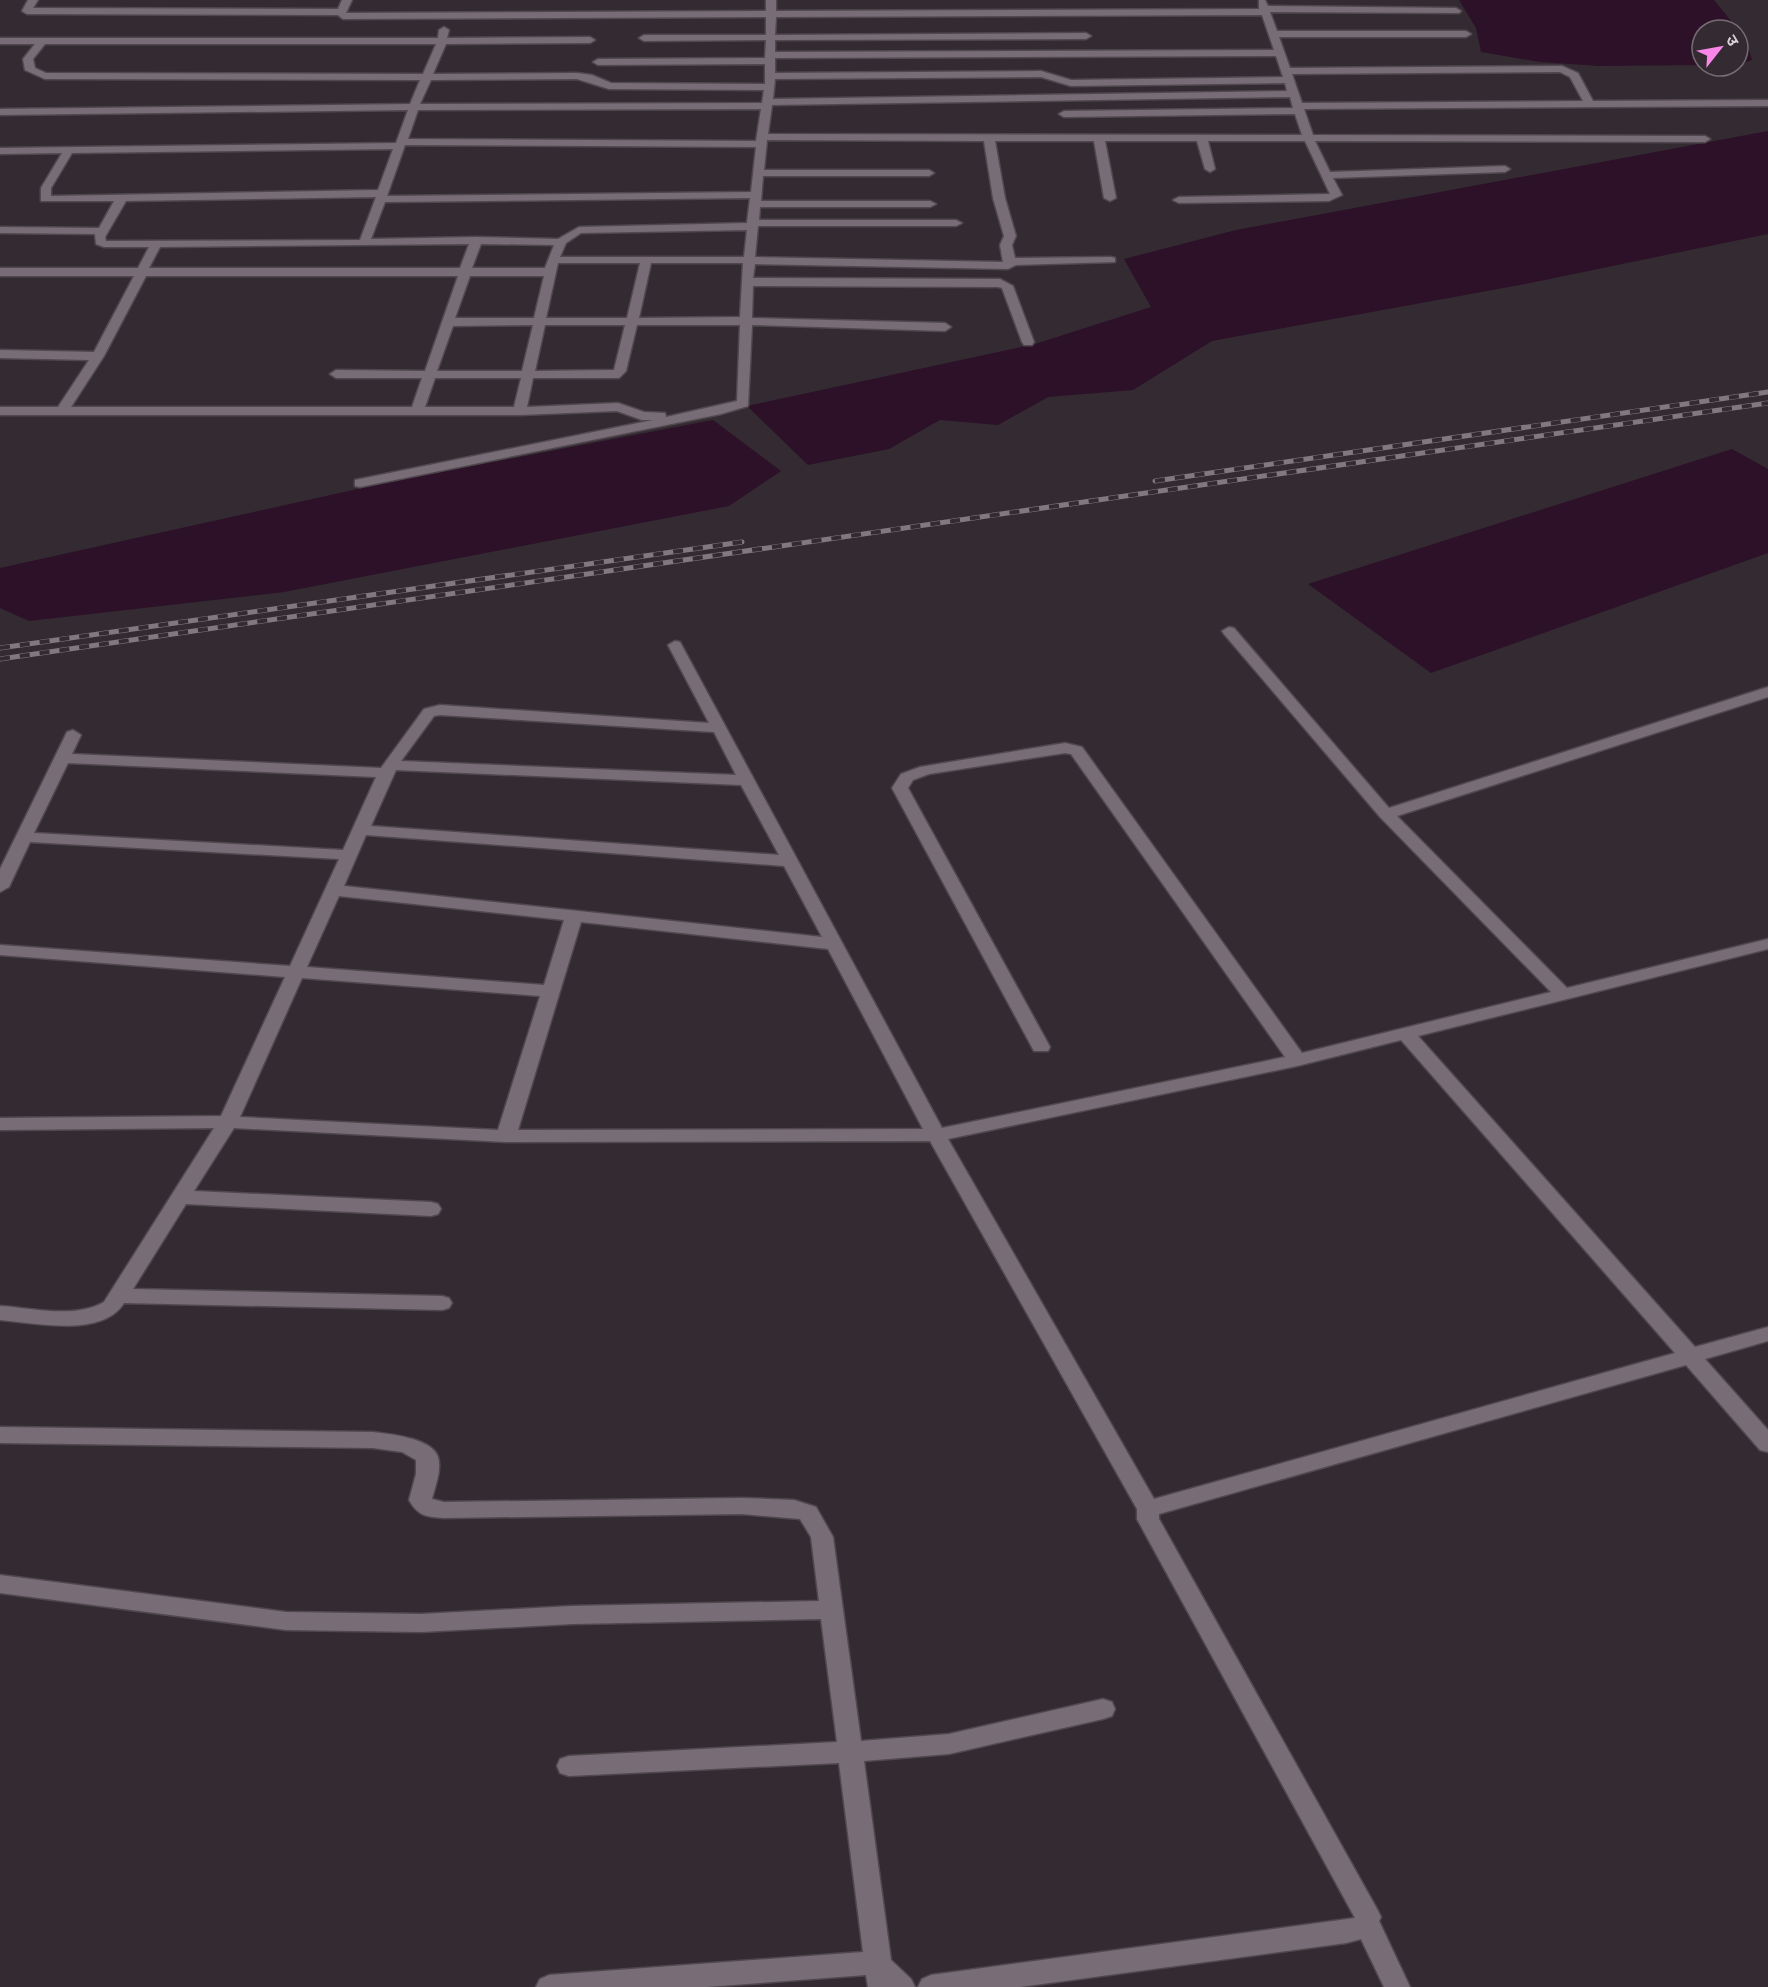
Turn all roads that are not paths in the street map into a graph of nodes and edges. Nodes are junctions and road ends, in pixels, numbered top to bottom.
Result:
1 (33, 0) edge
2 (347, 0) edge
3 (598, 0) edge
4 (771, 0) edge
5 (1003, 0) edge
6 (1264, 7) edge
7 (1456, 11) dead end
8 (341, 12) junction
9 (1010, 14) junction
10 (446, 16) junction
11 (596, 16) junction
12 (770, 16) junction
13 (1273, 34) junction
14 (1466, 34) dead end
15 (770, 36) junction
16 (1086, 36) dead end
17 (644, 38) dead end
18 (590, 40) dead end
19 (0, 41) edge
20 (442, 41) junction
21 (41, 42) junction
22 (1279, 53) junction
23 (770, 58) junction
24 (598, 62) dead end
25 (428, 76) junction
26 (1287, 76) junction
27 (770, 81) junction
28 (1293, 94) junction
29 (1768, 103) edge
30 (767, 104) junction
31 (1590, 104) junction
32 (414, 107) junction
33 (1298, 109) junction
34 (0, 112) edge
35 (1064, 114) dead end
36 (989, 138) junction
37 (1099, 139) junction
38 (1202, 139) junction
39 (1309, 139) junction
40 (1705, 139) dead end
41 (761, 141) junction
42 (400, 144) junction
43 (69, 150) junction
44 (0, 151) edge
45 (1210, 169) dead end
46 (1505, 169) dead end
47 (758, 173) junction
48 (929, 173) dead end
49 (1326, 175) junction
50 (123, 196) junction
51 (380, 196) junction
52 (1110, 198) dead end
53 (756, 199) junction
54 (1179, 200) dead end
55 (930, 204) dead end
56 (956, 223) dead end
57 (754, 224) junction
58 (0, 230) edge
59 (102, 231) junction
60 (476, 240) junction
61 (560, 242) junction
62 (364, 243) junction
63 (156, 244) junction
64 (750, 260) junction
65 (1111, 260) dead end
66 (646, 261) junction
67 (1010, 262) junction
68 (552, 266) junction
69 (0, 272) edge
70 (142, 272) junction
71 (465, 272) junction
72 (747, 282) junction
73 (540, 321) junction
74 (631, 321) junction
75 (746, 321) junction
76 (448, 322) junction
77 (945, 327) dead end
78 (1028, 342) dead end
79 (0, 354) edge
80 (98, 356) junction
81 (336, 374) dead end
82 (429, 375) junction
83 (528, 376) junction
84 (721, 410) junction
85 (0, 411) edge
86 (62, 411) junction
87 (417, 411) junction
88 (520, 411) junction
89 (360, 483) dead end
90 (1229, 631) dead end
91 (675, 645) dead end
92 (1768, 692) edge
93 (719, 728) junction
94 (73, 735) dead end
95 (62, 758) junction
96 (388, 769) junction
97 (747, 780) junction
98 (1386, 814) junction
99 (360, 830) junction
100 (24, 837) junction
101 (349, 855) junction
102 (790, 861) junction
103 (0, 887) edge
104 (333, 890) junction
105 (574, 916) junction
106 (834, 944) junction
107 (1768, 944) edge
108 (0, 950) edge
109 (297, 972) junction
110 (551, 990) junction
111 (1563, 994) junction
112 (1405, 1034) junction
113 (1041, 1047) dead end
114 (1297, 1060) junction
115 (228, 1122) junction
116 (0, 1124) edge
117 (936, 1134) junction
118 (506, 1136) junction
119 (181, 1197) junction
120 (431, 1209) dead end
121 (118, 1296) junction
122 (442, 1303) dead end
123 (0, 1313) edge
124 (1768, 1334) edge
125 (1689, 1354) junction
126 (0, 1435) edge
127 (1768, 1443) edge
128 (1148, 1509) junction
129 (0, 1584) edge
130 (830, 1610) junction
131 (1103, 1709) dead end
132 (849, 1752) junction
133 (569, 1766) dead end
134 (1367, 1923) junction
135 (879, 1976) edge
136 (549, 1987) edge
137 (902, 1987) edge
138 (931, 1987) edge
139 (1397, 1987) edge

1 - 8 street
2 - 8 street
3 - 11 street
4 - 12 street
5 - 9 street
6 - 7 street
6 - 9 street
6 - 13 street
8 - 10 street
9 - 12 street
10 - 11 street
10 - 20 street
11 - 12 street
12 - 15 street
13 - 14 street
13 - 22 street
15 - 16 street
15 - 17 street
15 - 23 street
18 - 20 street
19 - 21 street
20 - 21 street
20 - 25 street
21 - 25 street
22 - 23 street
22 - 26 street
23 - 24 street
23 - 27 street
25 - 27 street
25 - 32 street
26 - 27 street
26 - 28 street
26 - 31 street
27 - 30 street
28 - 30 street
28 - 33 street
29 - 31 street
30 - 32 street
30 - 41 street
31 - 33 street
32 - 34 street
32 - 42 street
33 - 35 street
33 - 39 street
36 - 37 street
36 - 41 street
36 - 67 street
37 - 38 street
37 - 52 street
38 - 39 street
38 - 45 street
39 - 40 street
39 - 49 street
41 - 42 street
41 - 47 street
42 - 43 street
42 - 51 street
43 - 44 street
43 - 50 street
46 - 49 street
47 - 48 street
47 - 53 street
49 - 54 street
50 - 51 street
50 - 59 street
51 - 53 street
51 - 62 street
53 - 55 street
53 - 57 street
56 - 57 street
57 - 61 street
57 - 64 street
58 - 59 street
59 - 63 street
60 - 61 street
60 - 62 street
60 - 71 street
61 - 68 street
62 - 63 street
63 - 70 street
64 - 66 street
64 - 67 street
64 - 72 street
65 - 67 street
66 - 68 street
66 - 74 street
68 - 71 street
68 - 73 street
69 - 70 street
70 - 71 street
70 - 80 street
71 - 76 street
72 - 75 street
72 - 78 street
73 - 74 street
73 - 76 street
73 - 83 street
74 - 75 street
74 - 83 street
75 - 77 street
75 - 84 street
76 - 82 street
79 - 80 street
80 - 86 street
81 - 82 street
82 - 83 street
82 - 87 street
83 - 88 street
84 - 88 street
84 - 89 street
85 - 86 street
86 - 87 street
87 - 88 street
90 - 98 street
91 - 93 street
92 - 98 street
93 - 96 street
93 - 97 street
94 - 95 street
95 - 96 street
95 - 100 street
96 - 97 street
96 - 99 street
97 - 102 street
98 - 111 street
99 - 101 street
99 - 102 street
100 - 101 street
100 - 103 street
101 - 104 street
102 - 106 street
104 - 105 street
104 - 109 street
105 - 106 street
105 - 110 street
106 - 117 street
107 - 111 street
108 - 109 street
109 - 110 street
109 - 115 street
110 - 118 street
111 - 112 street
112 - 114 street
112 - 125 street
113 - 114 street
114 - 117 street
115 - 116 street
115 - 118 street
115 - 119 street
117 - 118 street
117 - 128 street
119 - 120 street
119 - 121 street
121 - 122 street
121 - 123 street
124 - 125 street
125 - 127 street
125 - 128 street
126 - 130 street
128 - 134 street
129 - 130 street
130 - 132 street
131 - 132 street
132 - 133 street
132 - 135 street
134 - 138 street
134 - 139 street
135 - 136 street
135 - 137 street

